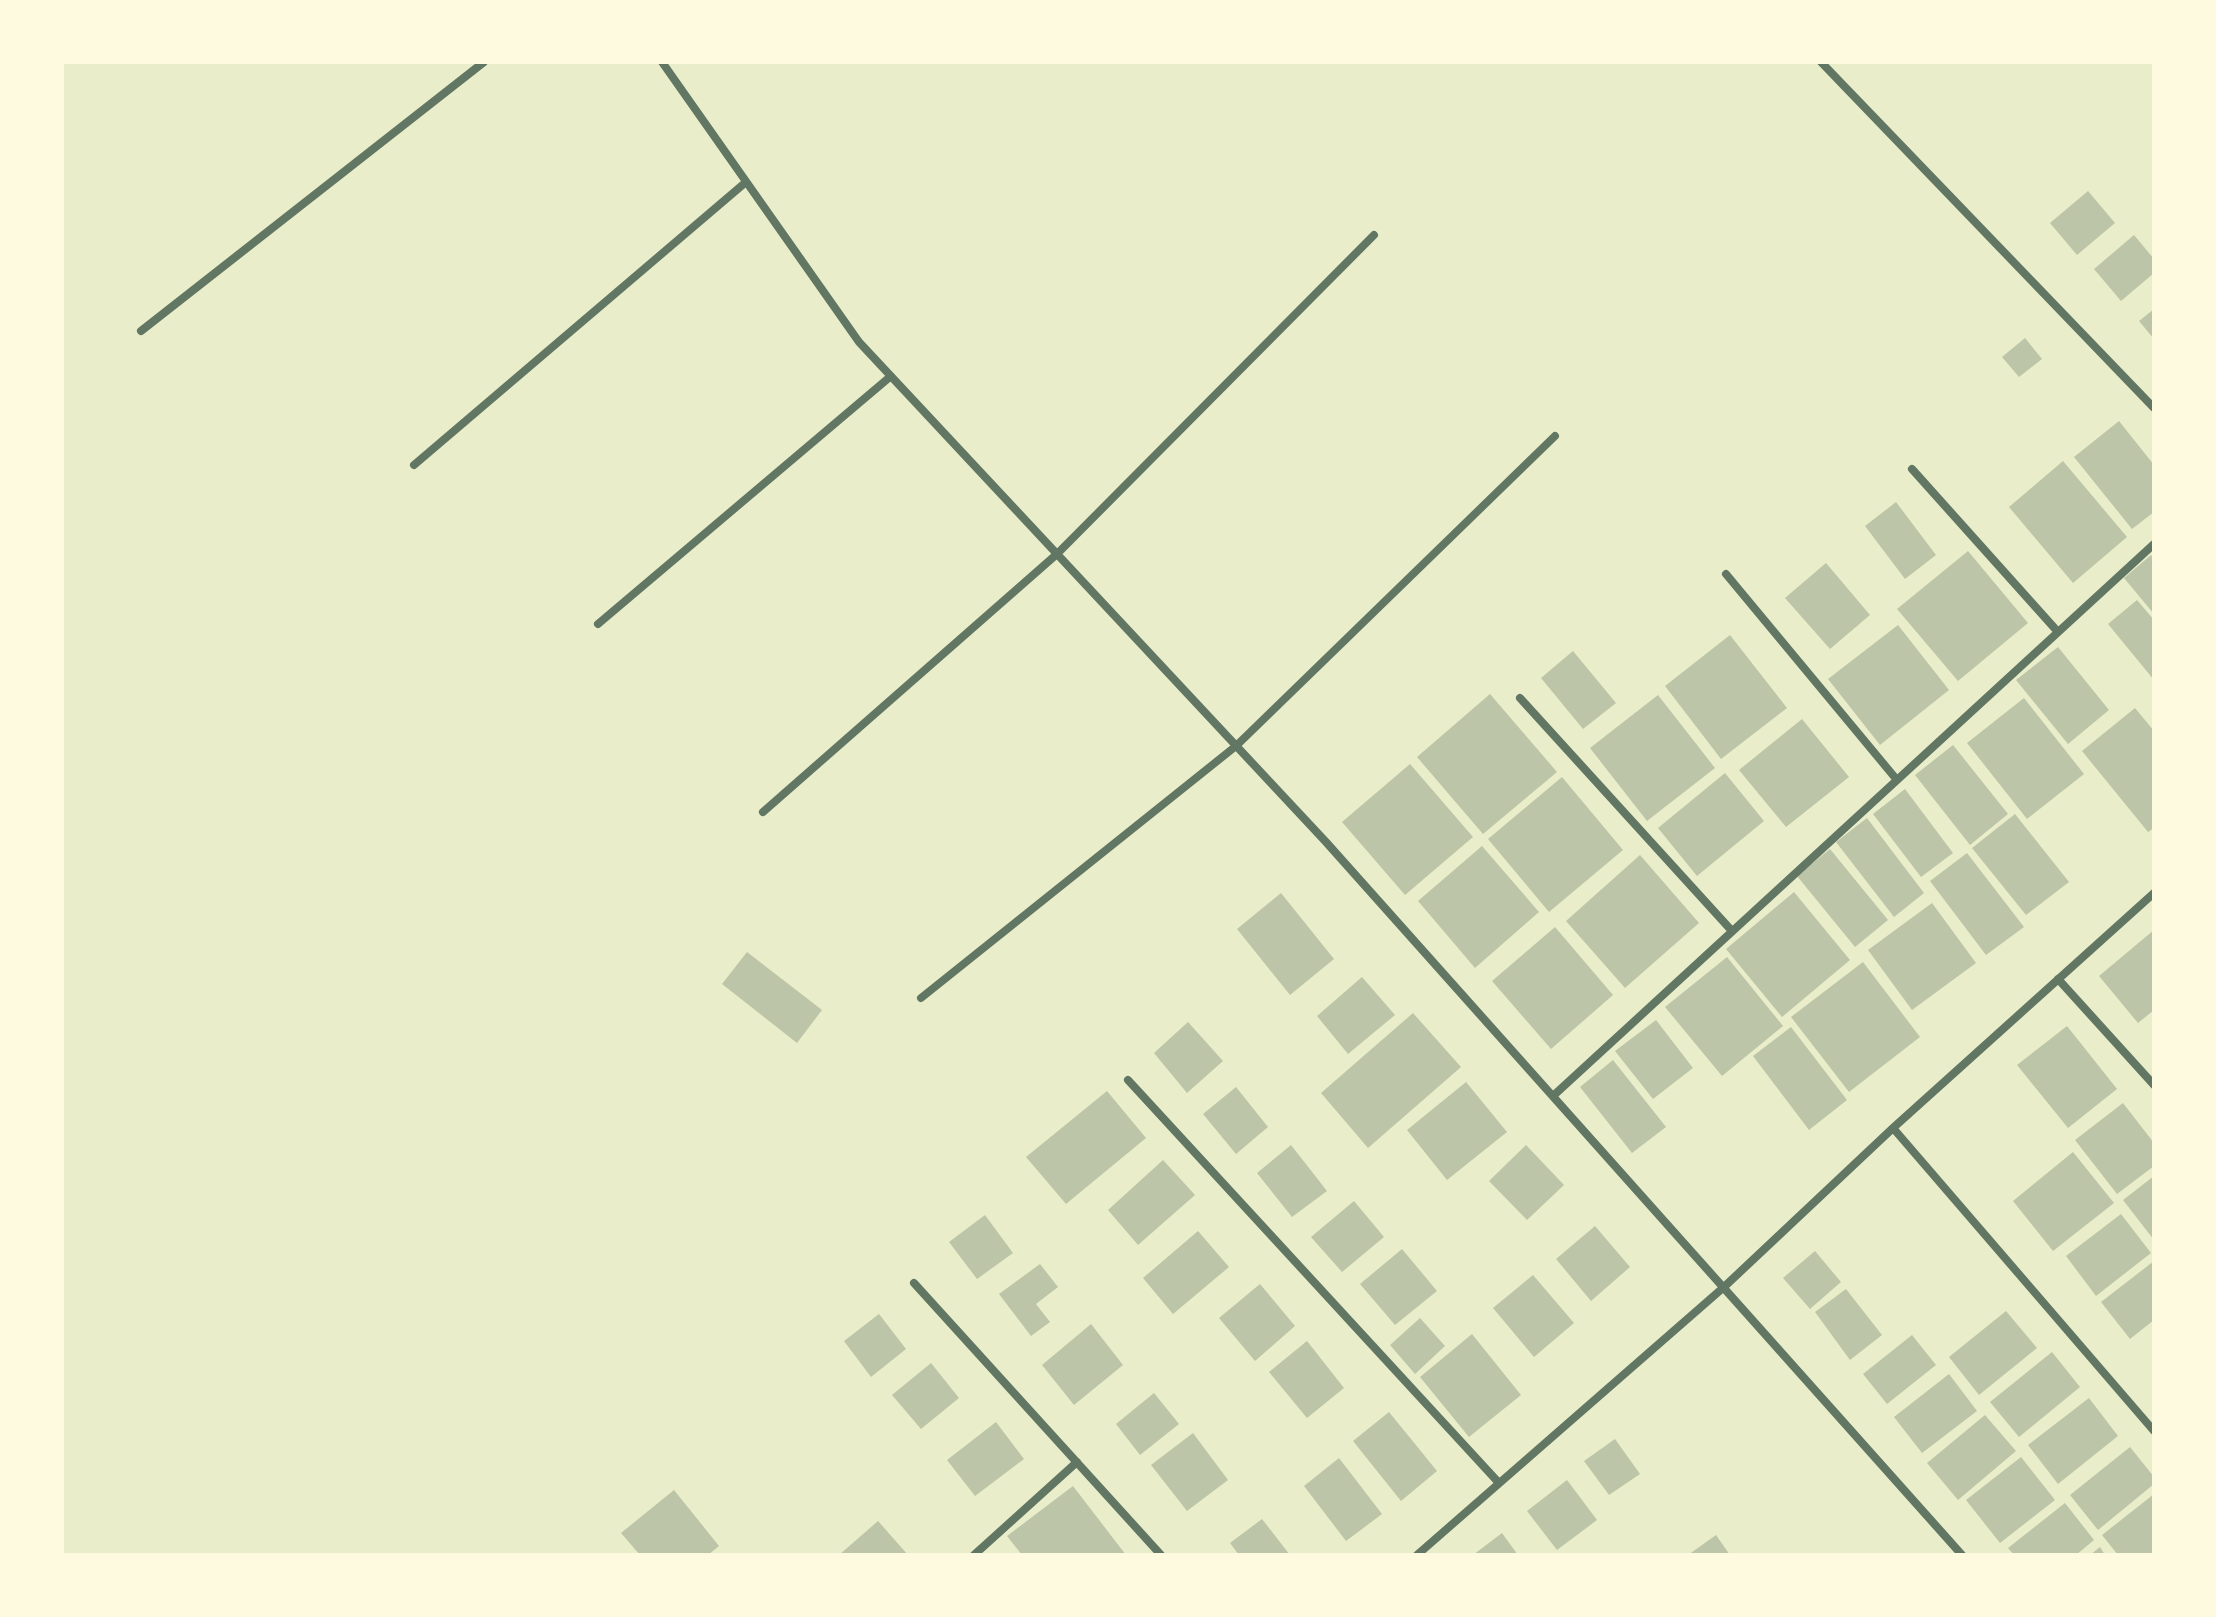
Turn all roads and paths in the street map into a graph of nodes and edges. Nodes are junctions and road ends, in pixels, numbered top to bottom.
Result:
1 (484, 62) edge
2 (662, 62) edge
3 (1821, 62) edge
4 (746, 182) junction
5 (1374, 235) dead end
6 (141, 331) dead end
7 (891, 376) junction
8 (2154, 408) edge
9 (1555, 436) dead end
10 (414, 465) dead end
11 (1912, 469) dead end
12 (2154, 544) edge
13 (1057, 554) junction
14 (1726, 574) dead end
15 (598, 624) dead end
16 (2058, 632) junction
17 (1520, 698) dead end
18 (1236, 746) junction
19 (1897, 780) junction
20 (763, 812) dead end
21 (2154, 893) edge
22 (1732, 931) junction
23 (2058, 979) junction
24 (921, 998) dead end
25 (1128, 1080) dead end
26 (2154, 1085) edge
27 (1553, 1096) junction
28 (1893, 1128) junction
29 (914, 1283) dead end
30 (1724, 1287) junction
31 (2154, 1431) edge
32 (1077, 1462) junction
33 (1499, 1483) junction
34 (974, 1555) edge
35 (1161, 1555) edge
36 (1417, 1555) edge
37 (1962, 1555) edge

1 - 6 street
2 - 4 street
3 - 8 street
4 - 7 street
4 - 10 street
5 - 13 street
7 - 13 street
7 - 15 street
9 - 18 street
11 - 16 street
12 - 16 street
13 - 18 street
13 - 20 street
14 - 19 street
16 - 19 street
17 - 22 street
18 - 24 street
18 - 27 street
19 - 22 street
21 - 23 street
22 - 27 street
23 - 26 street
23 - 28 street
25 - 33 street
27 - 30 street
28 - 30 street
28 - 31 street
29 - 32 street
30 - 33 street
30 - 37 street
32 - 34 street
32 - 35 street
33 - 36 street

